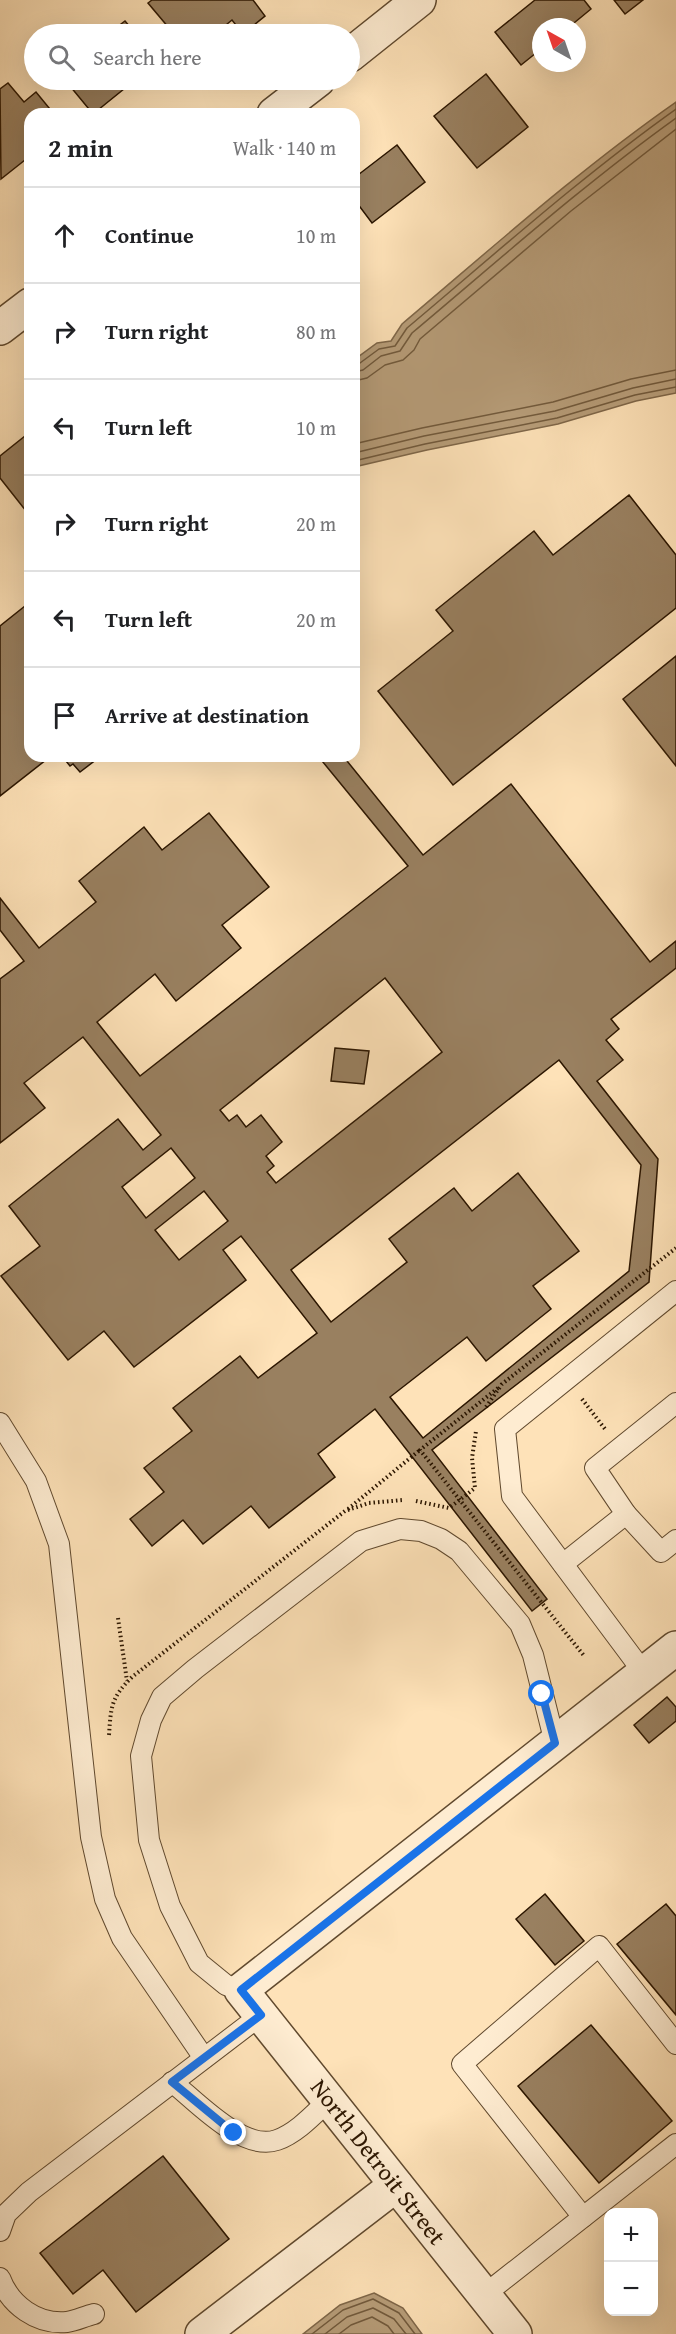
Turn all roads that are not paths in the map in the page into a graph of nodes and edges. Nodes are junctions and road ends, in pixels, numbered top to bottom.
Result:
1 (419, 0) edge
2 (360, 47) edge
3 (305, 90) edge
4 (282, 108) edge
5 (24, 310) edge
6 (0, 328) edge
7 (676, 1291) edge
8 (676, 1403) edge
9 (0, 1423) edge
10 (626, 1514) junction
11 (676, 1540) edge
12 (563, 1564) junction
13 (676, 1648) edge
14 (644, 1673) junction
15 (555, 1743) junction
16 (251, 2002) junction
17 (676, 2044) edge
18 (204, 2058) junction
19 (172, 2082) junction
20 (329, 2100) junction
21 (676, 2144) edge
22 (396, 2185) junction
23 (583, 2217) junction
24 (0, 2231) edge
25 (0, 2278) edge
26 (484, 2295) junction
27 (94, 2314) dead end
28 (202, 2334) edge
29 (515, 2334) edge

1 - 2 street
3 - 4 street
5 - 6 street
7 - 12 lane
8 - 10 lane
9 - 18 lane
10 - 11 lane
10 - 12 lane
12 - 14 lane
13 - 14 street
14 - 15 street
15 - 16 street
15 - 16 lane
16 - 18 lane
16 - 20 street, North Detroit Street
17 - 23 lane
18 - 19 lane
19 - 20 lane
19 - 24 lane
20 - 22 street, North Detroit Street
21 - 23 lane
22 - 26 street, North Detroit Street
22 - 28 street
23 - 26 lane
25 - 27 lane
26 - 29 street, North Detroit Street

